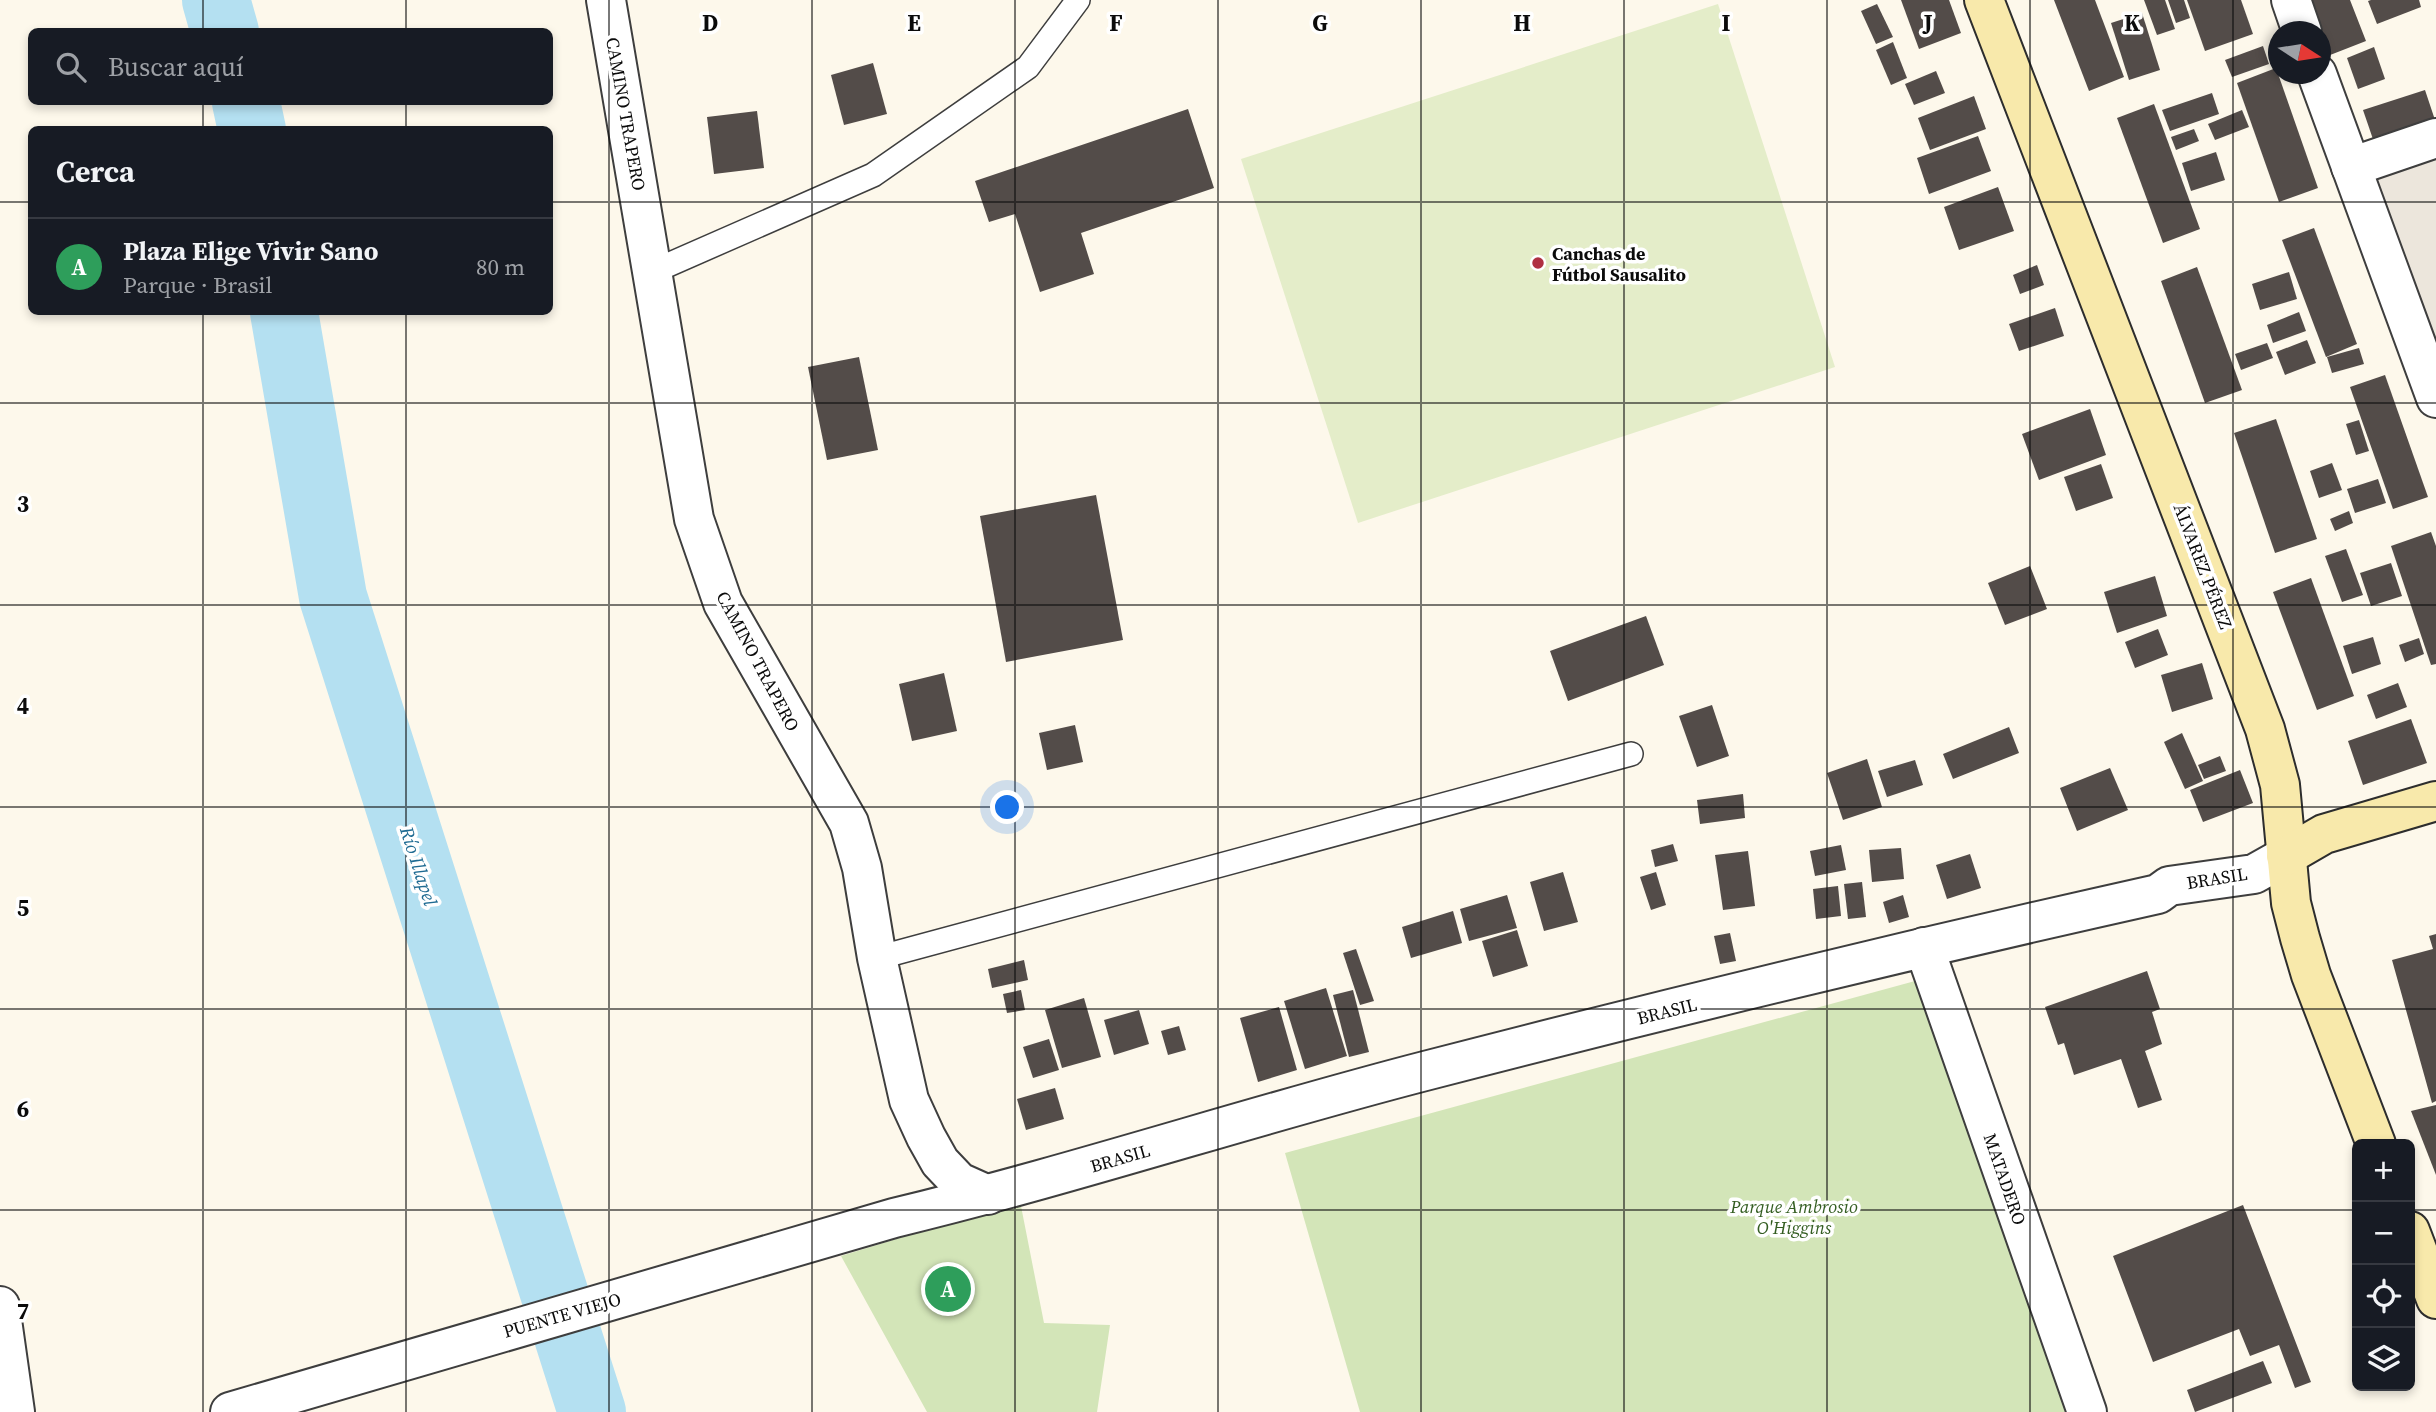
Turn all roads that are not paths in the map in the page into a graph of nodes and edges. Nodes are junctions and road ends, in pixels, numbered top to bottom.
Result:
1 (606, 0) edge
2 (1078, 0) edge
3 (1984, 0) edge
4 (2291, 0) edge
5 (2298, 21) edge
6 (2321, 84) edge
7 (2436, 138) edge
8 (2351, 167) junction
9 (652, 272) junction
10 (2432, 375) edge
11 (1631, 754) dead end
12 (2436, 801) edge
13 (2286, 856) junction
14 (1924, 947) junction
15 (877, 958) junction
16 (2374, 1139) edge
17 (988, 1195) junction
18 (894, 1218) joint
19 (2415, 1244) edge
20 (2436, 1299) edge
21 (0, 1306) edge
22 (15, 1412) edge
23 (230, 1412) edge
24 (2087, 1412) edge

1 - 9 street, CAMINO TRAPERO
2 - 9 lane
3 - 13 main road, ÁLVAREZ PÉREZ
4 - 5 street
6 - 8 street
7 - 8 street
8 - 10 street
9 - 15 street, CAMINO TRAPERO
11 - 15 lane
12 - 13 main road, BRASIL
13 - 14 street, BRASIL
13 - 16 main road, ÁLVAREZ PÉREZ
14 - 17 street, BRASIL
14 - 24 street, MATADERO
15 - 17 street, CAMINO TRAPERO
17 - 18 street, BRASIL
18 - 23 street, PUENTE VIEJO
19 - 20 main road
21 - 22 street

